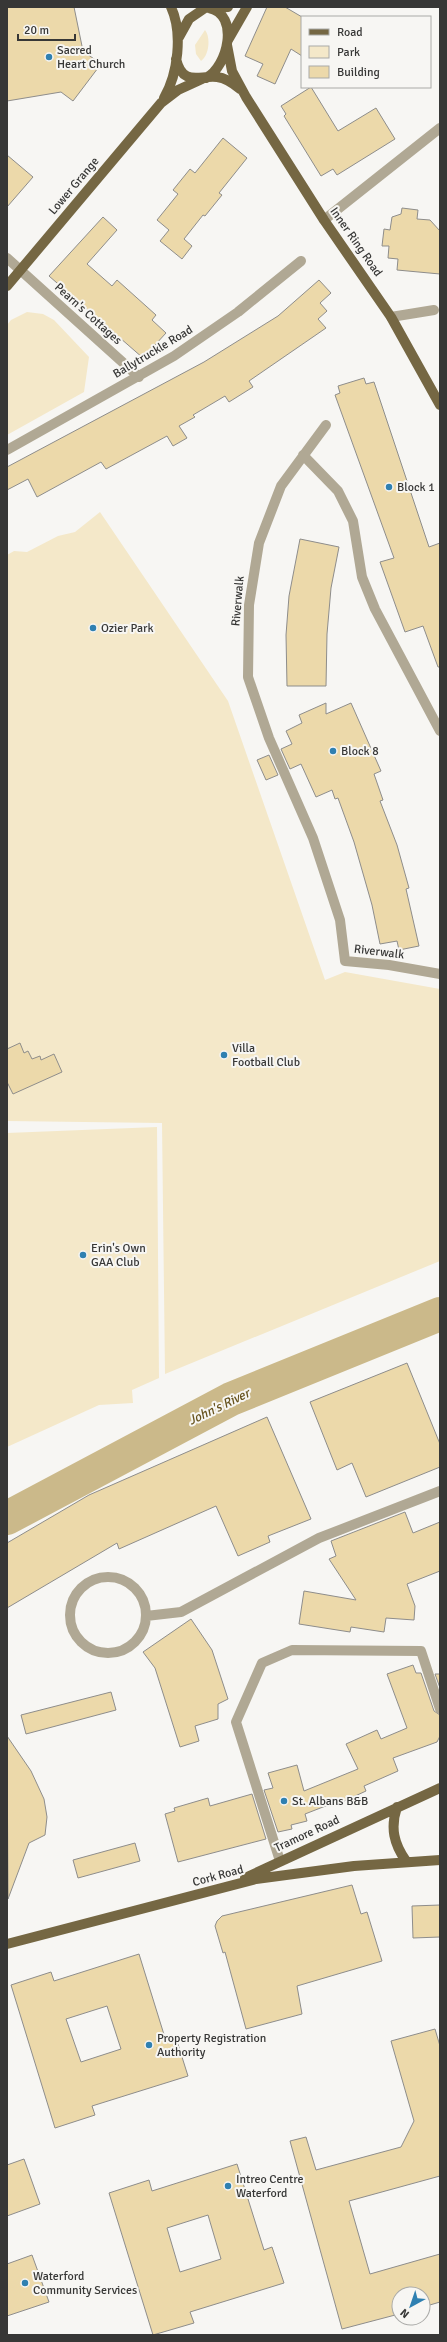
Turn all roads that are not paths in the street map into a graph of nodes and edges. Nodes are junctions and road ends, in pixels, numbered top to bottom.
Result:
1 (171, 7) edge
2 (228, 7) edge
3 (247, 7) edge
4 (204, 8) edge
5 (178, 41) junction
6 (227, 43) junction
7 (176, 59) junction
8 (204, 78) junction
9 (246, 97) junction
10 (161, 103) junction
11 (440, 128) edge
12 (324, 220) junction
13 (7, 258) edge
14 (302, 261) dead end
15 (20, 270) junction
16 (7, 286) edge
17 (434, 310) dead end
18 (391, 318) junction
19 (139, 377) junction
20 (440, 405) edge
21 (326, 425) dead end
22 (7, 450) edge
23 (303, 456) junction
24 (440, 731) edge
25 (440, 974) edge
26 (440, 1491) edge
27 (146, 1616) junction
28 (440, 1709) edge
29 (440, 1788) edge
30 (397, 1807) junction
31 (440, 1860) edge
32 (280, 1861) junction
33 (406, 1861) junction
34 (228, 1885) junction
35 (7, 1944) edge

1 - 5 main road
2 - 4 main road
3 - 6 main road
4 - 5 main road
4 - 6 main road
5 - 7 main road
6 - 8 main road
6 - 9 main road
7 - 8 main road
7 - 10 main road
8 - 9 main road
8 - 10 main road
9 - 12 main road, Inner Ring Road
10 - 15 main road, Lower Grange
11 - 12 street
12 - 18 main road, Inner Ring Road
13 - 15 street, Pearn's Cottages
14 - 19 street, Ballytruckle Road
15 - 16 main road, Lower Grange
15 - 19 street, Pearn's Cottages
17 - 18 street
18 - 20 main road, Inner Ring Road
19 - 22 street, Ballytruckle Road
21 - 23 street, Riverwalk
23 - 24 street
23 - 25 street, Riverwalk
26 - 27 street
27 - 27 street
28 - 32 street
29 - 30 main road, Tramore Road
30 - 32 main road, Tramore Road
30 - 33 main road
31 - 33 main road, Cork Road
32 - 34 main road, Tramore Road
33 - 34 main road, Cork Road
34 - 35 main road, Cork Road

